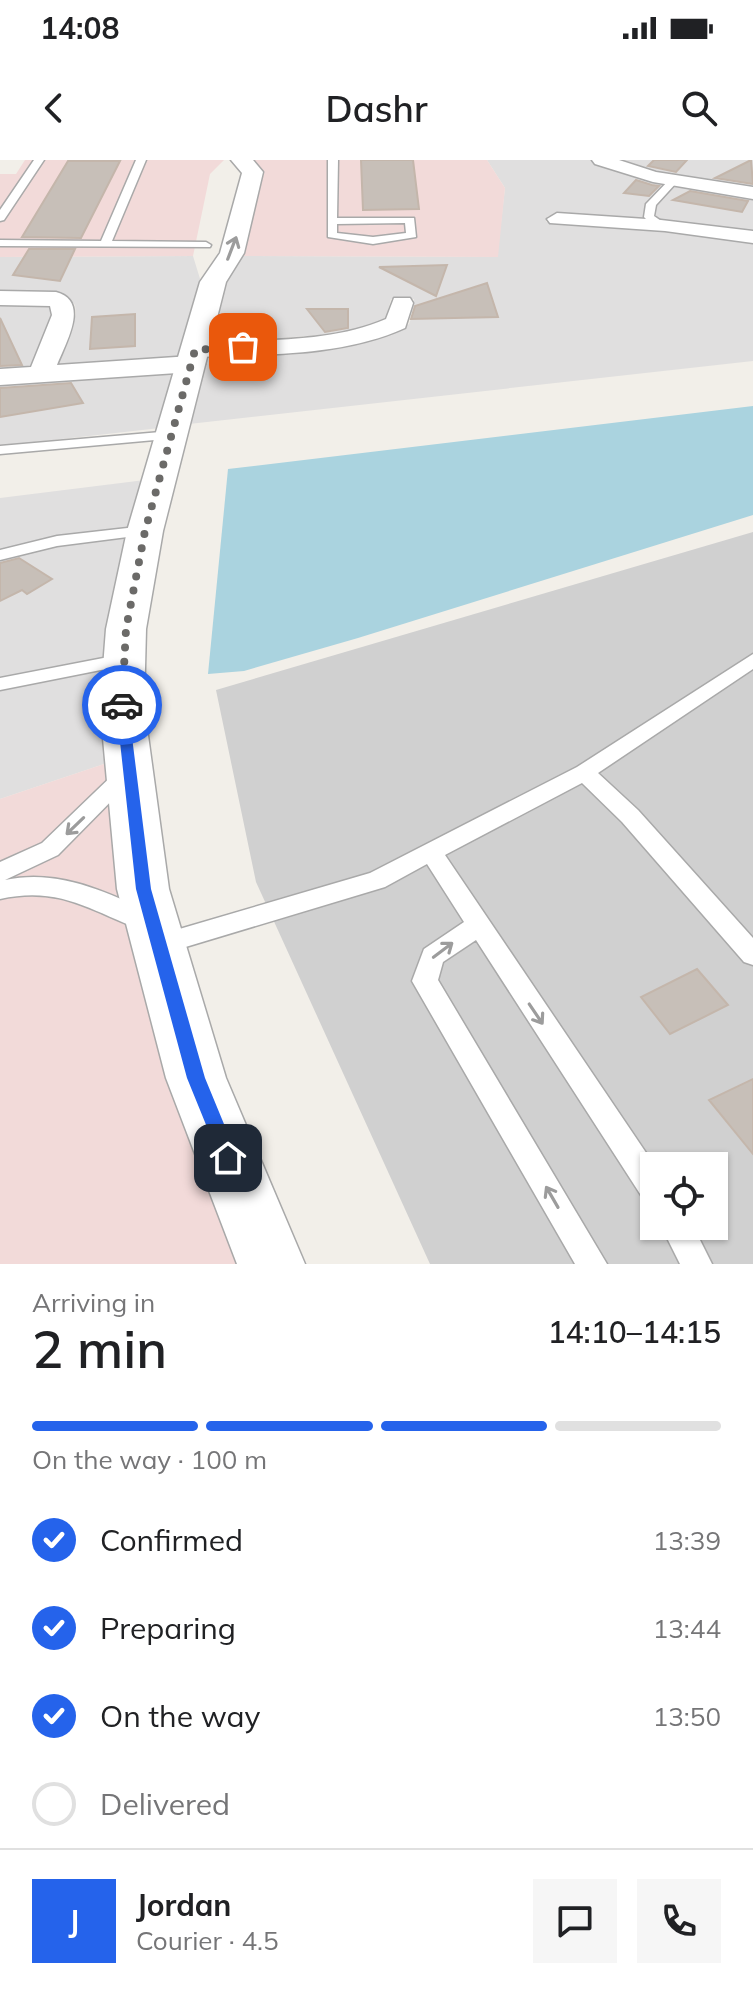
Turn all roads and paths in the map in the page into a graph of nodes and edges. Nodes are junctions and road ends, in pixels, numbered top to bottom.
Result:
1 (141, 160) edge
2 (333, 160) edge
3 (601, 160) edge
4 (36, 164) edge
5 (232, 164) edge
6 (18, 165) dead end
7 (673, 181) junction
8 (753, 193) edge
9 (212, 216) dead end
10 (0, 218) edge
11 (557, 219) dead end
12 (332, 221) junction
13 (667, 227) junction
14 (753, 237) edge
15 (0, 243) edge
16 (105, 245) junction
17 (206, 245) junction
18 (213, 282) junction
19 (3, 297) edge
20 (402, 303) dead end
21 (193, 357) junction
22 (42, 372) junction
23 (0, 377) edge
24 (172, 435) junction
25 (0, 450) edge
26 (145, 531) junction
27 (0, 555) edge
28 (124, 660) junction
29 (753, 660) edge
30 (0, 684) edge
31 (129, 771) junction
32 (584, 772) junction
33 (431, 852) junction
34 (0, 872) edge
35 (0, 890) edge
36 (479, 925) junction
37 (156, 935) junction
38 (753, 955) edge
39 (640, 1169) edge
40 (684, 1240) edge
41 (271, 1264) edge
42 (592, 1264) edge
43 (697, 1264) edge

1 - 16 lane
2 - 12 lane
3 - 7 street
4 - 6 lane
4 - 10 lane
18 -> 5 street
7 - 8 street
7 - 13 lane
9 - 17 street
11 - 13 street
12 - 12 lane
13 - 14 street
15 - 16 lane
16 - 17 lane
17 - 18 street
18 - 21 street
19 - 22 street
20 - 21 street
21 - 22 street
21 - 24 street
22 - 23 street
24 - 25 lane
24 - 26 street
26 - 27 lane
26 - 28 street
28 - 30 lane
28 - 31 street
29 - 32 lane
31 -> 34 lane
31 - 37 street
32 - 33 lane
32 - 38 lane
33 - 36 lane
33 - 37 lane
35 - 37 lane
36 -> 39 lane
42 -> 36 lane
37 - 41 street
40 - 43 lane

